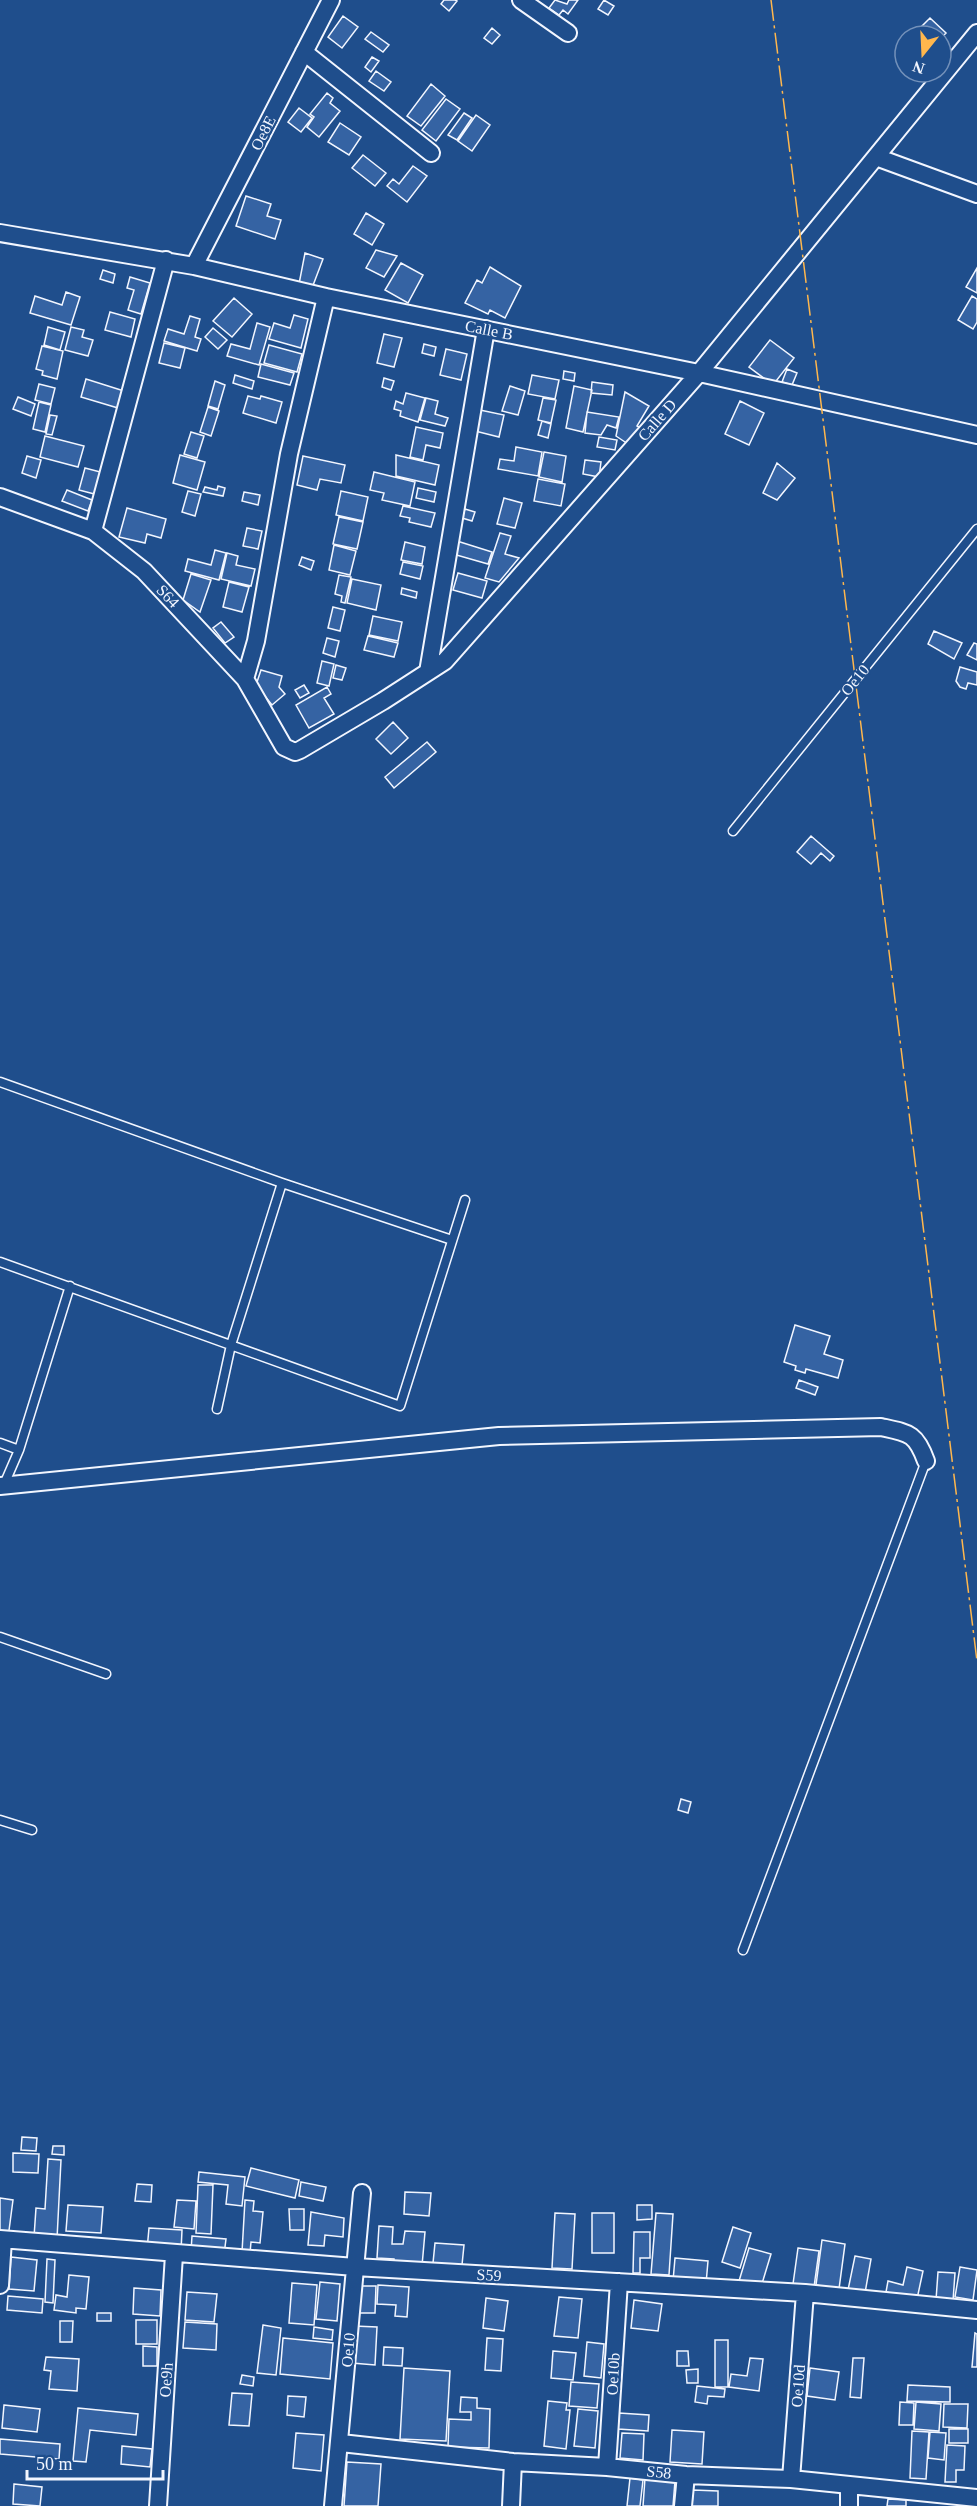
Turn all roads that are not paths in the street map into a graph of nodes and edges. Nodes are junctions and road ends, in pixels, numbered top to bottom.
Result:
1 (331, 0) edge
2 (521, 0) edge
3 (568, 33) dead end
4 (977, 33) edge
5 (304, 52) junction
6 (431, 153) dead end
7 (876, 157) junction
8 (977, 194) edge
9 (0, 233) edge
10 (166, 260) junction
11 (194, 266) junction
12 (326, 297) junction
13 (486, 329) junction
14 (699, 373) junction
15 (977, 435) edge
16 (0, 497) edge
17 (977, 529) edge
18 (93, 531) junction
19 (428, 672) junction
20 (245, 679) junction
21 (289, 751) joint
22 (733, 831) dead end
23 (0, 1082) edge
24 (282, 1183) junction
25 (465, 1200) dead end
26 (452, 1240) junction
27 (0, 1262) edge
28 (70, 1286) junction
29 (231, 1344) junction
30 (217, 1409) dead end
31 (0, 1443) edge
32 (19, 1449) junction
33 (926, 1461) joint
34 (1, 1488) edge
35 (0, 1637) edge
36 (106, 1674) dead end
37 (0, 1820) edge
38 (32, 1830) dead end
39 (743, 1950) dead end
40 (362, 2193) dead end
41 (1, 2240) edge
42 (174, 2255) junction
43 (355, 2267) junction
44 (619, 2282) junction
45 (0, 2285) edge
46 (805, 2293) junction
47 (977, 2310) edge
48 (341, 2443) junction
49 (513, 2462) junction
50 (607, 2466) junction
51 (686, 2475) junction
52 (791, 2479) junction
53 (849, 2485) junction
54 (977, 2498) edge
55 (158, 2506) edge
56 (333, 2506) edge
57 (510, 2506) edge
58 (683, 2506) edge
59 (849, 2506) edge

1 - 5 street, Oe8E
2 - 3 street
4 - 7 street, Calle D
5 - 6 street
5 - 11 street, Oe8E
7 - 8 street
7 - 14 street, Calle D
9 - 10 street, Calle B
10 - 11 street, Calle B
10 - 18 street
11 - 12 street, Calle B
12 - 13 street, Calle B
12 - 20 street
13 - 14 street, Calle B
13 - 19 street
14 - 15 street, Calle B
14 - 19 street, Calle D
16 - 18 street, S64
17 - 22 lane, Oe10
18 - 20 street, S64
19 - 21 street, Calle D
20 - 21 street, S64
23 - 24 lane
24 - 26 lane
24 - 29 lane
25 - 26 lane
26 - 29 lane
27 - 28 lane
28 - 29 lane
28 - 32 lane
29 - 30 lane
31 - 32 lane
32 - 34 lane
33 - 34 street
33 - 39 lane
35 - 36 lane
37 - 38 lane
40 - 43 street, Oe10
41 - 42 street, S59
41 - 45 street
42 - 43 street, S59
42 - 55 street, Oe9h
43 - 44 street, S59
43 - 48 street, Oe10
44 - 46 street, S59
44 - 50 street, Oe10b
46 - 47 street, S59
46 - 52 street, Oe10d
48 - 49 street, S58
48 - 56 street, Oe10
49 - 50 street, S58
49 - 57 street
50 - 51 street, S58
51 - 52 street, S58
51 - 58 street
52 - 53 street, S58
53 - 54 street, S58
53 - 59 street

